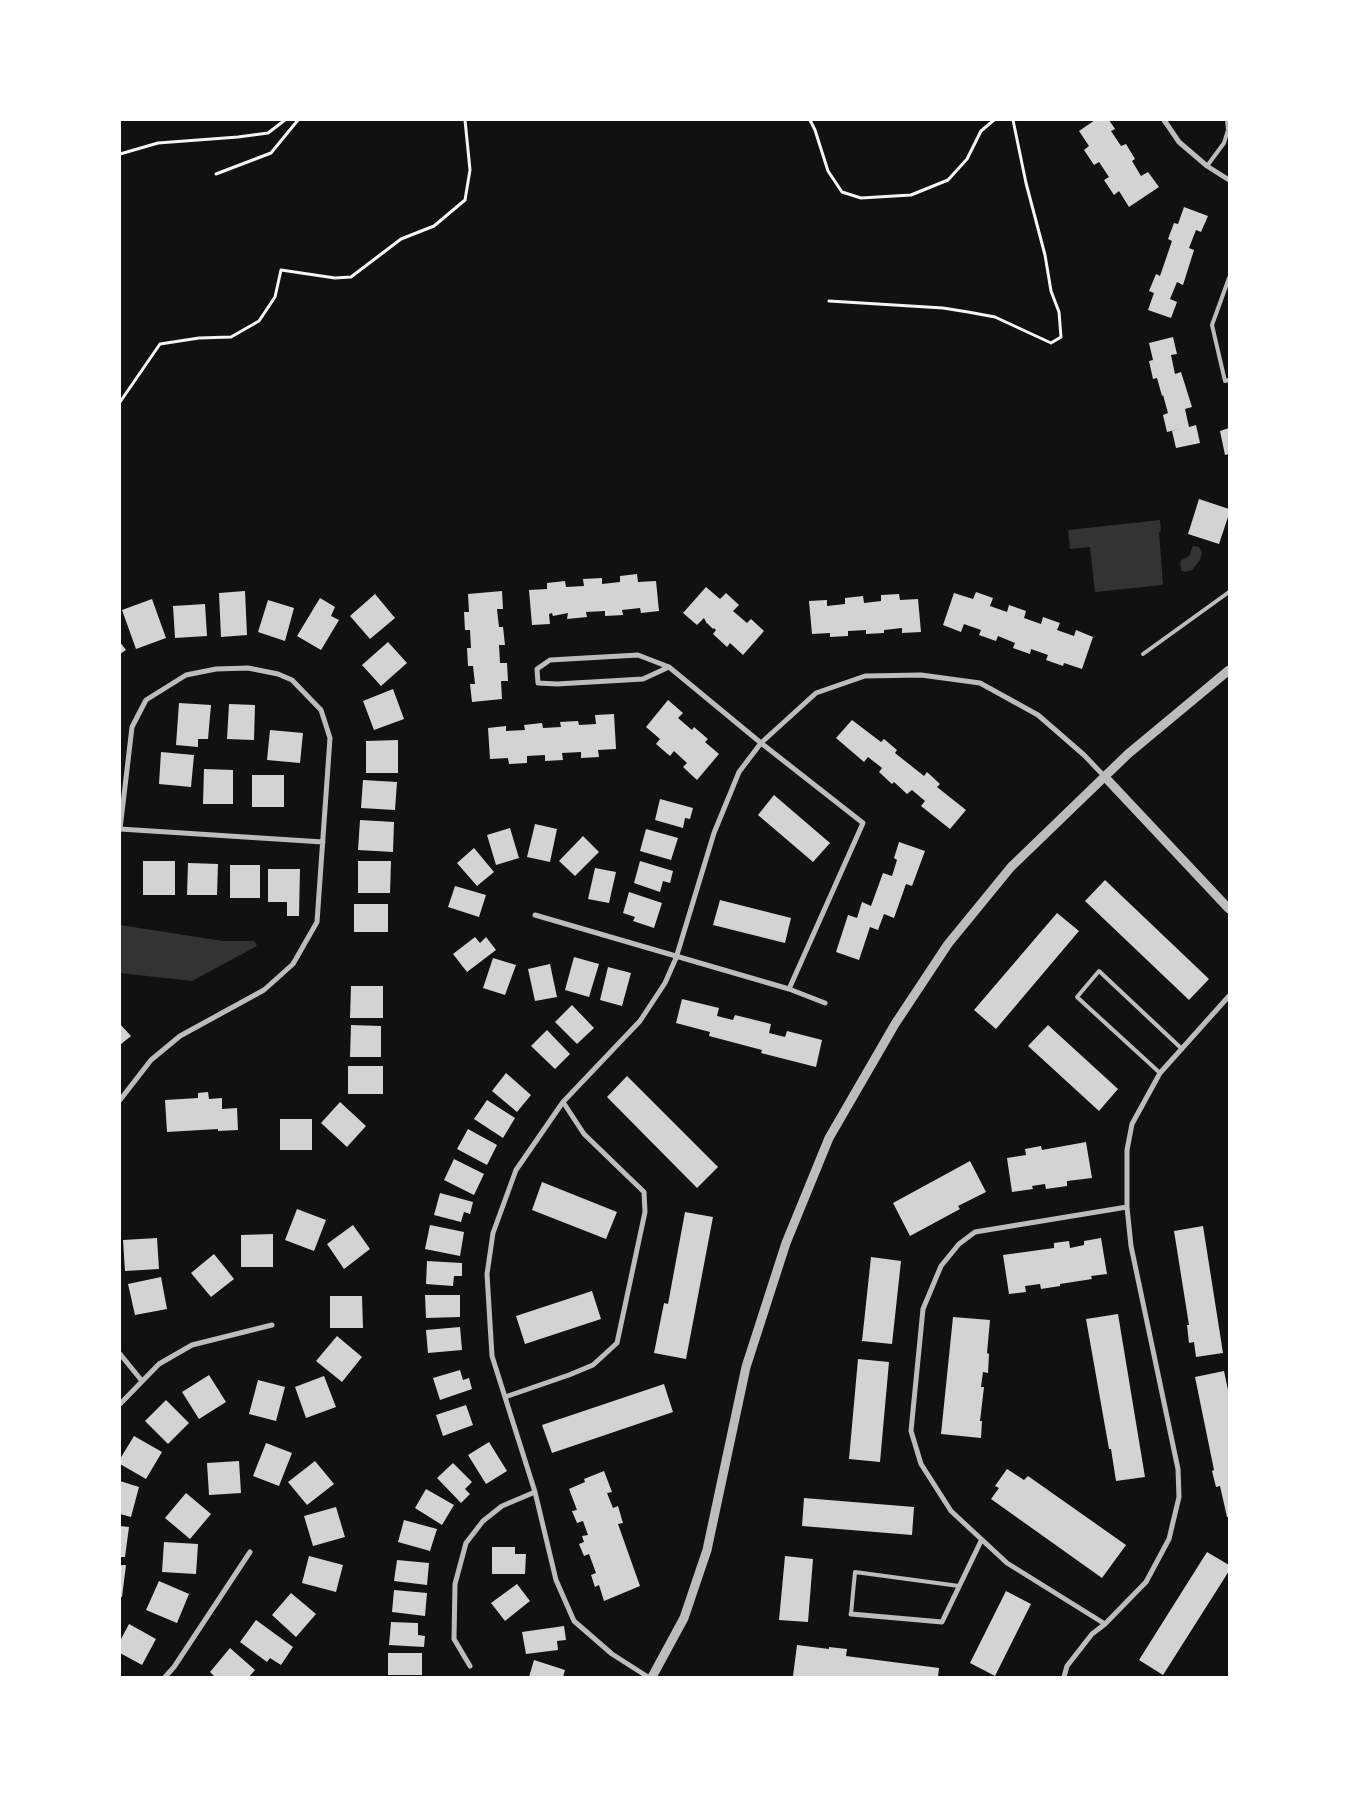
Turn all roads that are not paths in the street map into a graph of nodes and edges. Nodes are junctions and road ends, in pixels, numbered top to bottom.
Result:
1 (1164, 120) edge
2 (1227, 120) edge
3 (1207, 166) junction
4 (1229, 180) edge
5 (1229, 278) edge
6 (1229, 380) edge
7 (1229, 592) edge
8 (1143, 654) dead end
9 (669, 667) junction
10 (1229, 670) edge
11 (762, 744) junction
12 (1104, 776) junction
13 (120, 829) edge
14 (323, 842) junction
15 (1229, 909) edge
16 (534, 916) dead end
17 (676, 958) junction
18 (789, 989) junction
19 (1229, 996) edge
20 (825, 1002) dead end
21 (1182, 1049) junction
22 (1160, 1073) junction
23 (120, 1100) edge
24 (563, 1102) junction
25 (1127, 1207) junction
26 (272, 1325) dead end
27 (120, 1354) edge
28 (142, 1381) junction
29 (505, 1397) junction
30 (120, 1404) edge
31 (534, 1492) junction
32 (981, 1540) junction
33 (250, 1552) dead end
34 (959, 1586) junction
35 (851, 1614) joint
36 (1105, 1624) junction
37 (470, 1666) dead end
38 (165, 1677) edge
39 (650, 1677) edge
40 (1064, 1677) edge

1 - 3 street
2 - 3 lane
3 - 4 street
5 - 6 lane
7 - 8 lane
9 - 9 street
9 - 11 street
10 - 12 street
11 - 12 street
11 - 17 street
11 - 18 street
12 - 15 street
12 - 39 street
13 - 14 street
13 - 14 street
14 - 23 street
16 - 17 street
17 - 18 street
17 - 24 street
18 - 20 street
19 - 21 street
21 - 22 street
21 - 22 lane
22 - 25 street
24 - 29 street
24 - 29 street
25 - 32 street
25 - 36 street
26 - 28 street
27 - 28 street
28 - 30 street
29 - 31 street
31 - 37 street
31 - 39 street
32 - 34 street
32 - 36 street
33 - 38 street
34 - 35 street
34 - 35 lane
36 - 40 street

